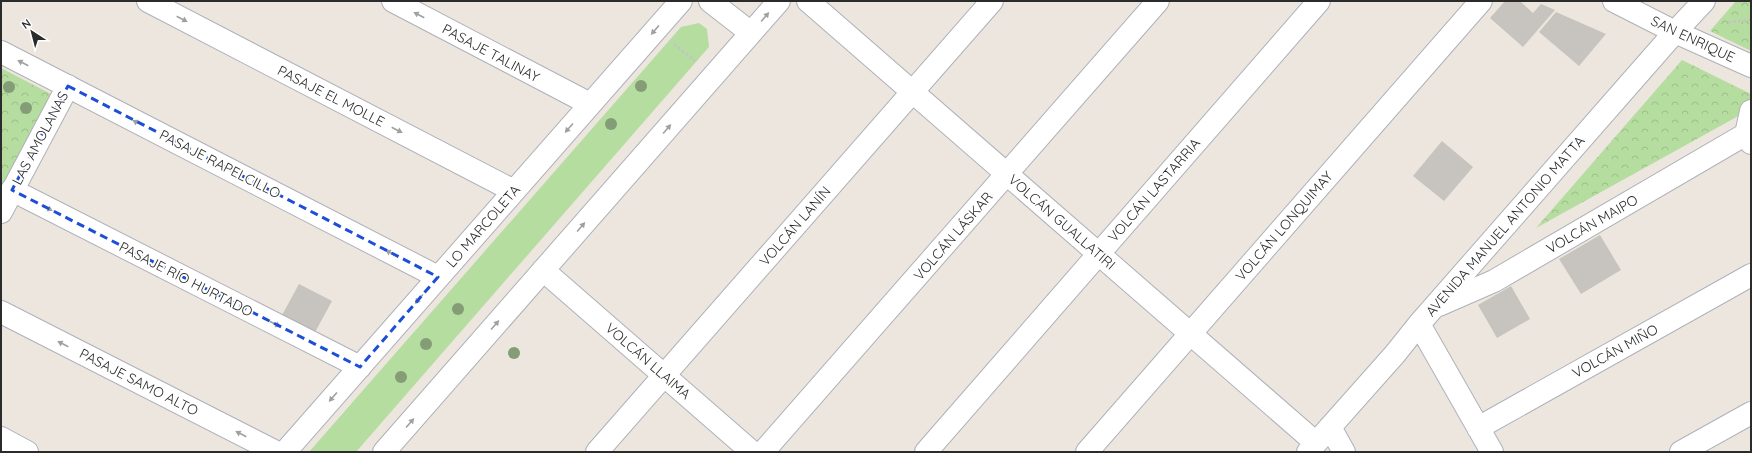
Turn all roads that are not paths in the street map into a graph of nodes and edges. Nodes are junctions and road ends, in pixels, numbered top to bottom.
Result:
1 (148, 1) edge
2 (393, 1) edge
3 (681, 1) edge
4 (710, 1) edge
5 (779, 1) edge
6 (808, 1) edge
7 (992, 1) edge
8 (1158, 1) edge
9 (1319, 1) edge
10 (1481, 1) edge
11 (1614, 1) edge
12 (1704, 1) edge
13 (1675, 32) junction
14 (751, 34) junction
15 (1, 52) edge
16 (1751, 66) edge
17 (68, 86) junction
18 (912, 92) junction
19 (590, 104) junction
20 (1751, 111) edge
21 (1749, 138) edge
22 (1007, 174) junction
23 (12, 190) junction
24 (514, 191) junction
25 (1, 212) edge
26 (1099, 254) junction
27 (544, 270) junction
28 (1751, 275) edge
29 (438, 277) junction
30 (1434, 307) junction
31 (1, 312) edge
32 (1419, 324) junction
33 (1190, 333) junction
34 (360, 366) junction
35 (664, 375) junction
36 (1751, 413) edge
37 (1478, 428) junction
38 (1, 438) edge
39 (1318, 440) edge
40 (27, 452) edge
41 (276, 452) edge
42 (285, 452) edge
43 (384, 452) edge
44 (597, 452) edge
45 (752, 452) edge
46 (764, 452) edge
47 (926, 452) edge
48 (1087, 452) edge
49 (1344, 452) edge
50 (1492, 452) edge
51 (1681, 452) edge

1 -> 24 street, PASAJE EL MOLLE
19 -> 2 street, PASAJE TALINAY
3 -> 19 street, LO MARCOLETA
4 - 14 street
14 -> 5 street
6 - 18 street, VOLCÁN GUALLATIRI
7 - 18 street, VOLCÁN LANÍN
8 - 22 street, VOLCÁN LÁSKAR
9 - 26 street, VOLCÁN LASTARRIA
10 - 33 street, VOLCÁN LONQUIMAY
11 - 13 street, SAN ENRIQUE
12 - 13 street, AVENIDA MANUEL ANTONIO MATTA
13 - 16 street, SAN ENRIQUE
13 - 30 street, AVENIDA MANUEL ANTONIO MATTA
27 -> 14 street
17 -> 15 street, PASAJE RAPELCILLO
17 - 23 street, LAS AMOLANAS
29 -> 17 street, PASAJE RAPELCILLO
18 - 22 street, VOLCÁN GUALLATIRI
18 - 35 street, VOLCÁN LANÍN
19 -> 24 street, LO MARCOLETA
20 - 21 street
21 - 30 street, VOLCÁN MAIPO
22 - 26 street, VOLCÁN GUALLATIRI
22 - 46 street, VOLCÁN LÁSKAR
23 - 25 street, LAS AMOLANAS
23 -> 34 street, PASAJE RÍO HURTADO
24 - 29 street, LO MARCOLETA
26 - 33 street, VOLCÁN GUALLATIRI
26 - 47 street, VOLCÁN LASTARRIA
27 - 35 street, VOLCÁN LLAIMA
43 -> 27 street
28 - 37 street, VOLCÁN MIÑO
29 -> 34 street, LO MARCOLETA
30 - 32 street, AVENIDA MANUEL ANTONIO MATTA
41 -> 31 street, PASAJE SAMO ALTO
32 - 37 street
32 - 39 street, AVENIDA MANUEL ANTONIO MATTA
33 - 39 street, VOLCÁN GUALLATIRI
33 - 48 street, VOLCÁN LONQUIMAY
34 -> 42 street, LO MARCOLETA
35 - 44 street, VOLCÁN LANÍN
35 - 45 street, VOLCÁN LLAIMA
36 - 51 street
37 - 50 street
38 - 40 street
39 - 49 street, VOLCÁN GUALLATIRI

